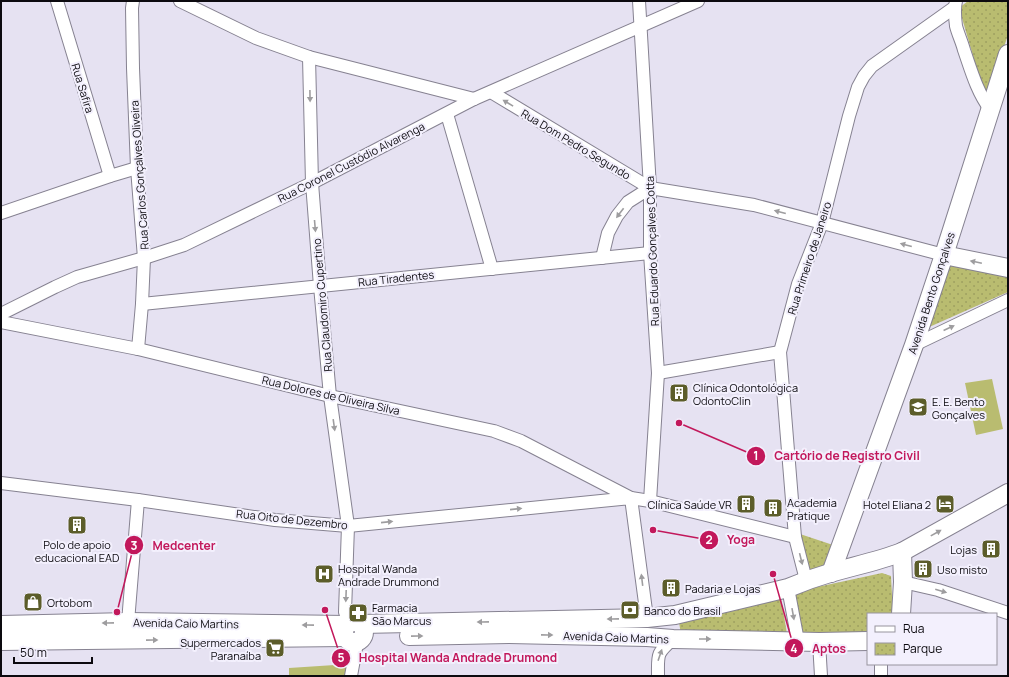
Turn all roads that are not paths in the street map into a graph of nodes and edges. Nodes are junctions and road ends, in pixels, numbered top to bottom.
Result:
1 (57, 1) edge
2 (133, 1) edge
3 (178, 1) edge
4 (639, 1) edge
5 (698, 1) edge
6 (955, 4) edge
7 (640, 26) junction
8 (1008, 54) edge
9 (309, 57) junction
10 (492, 92) junction
11 (474, 99) junction
12 (990, 109) junction
13 (447, 114) junction
14 (137, 168) junction
15 (110, 176) junction
16 (312, 183) junction
17 (650, 188) junction
18 (1, 213) edge
19 (822, 223) junction
20 (650, 253) junction
21 (944, 255) junction
22 (144, 258) junction
23 (602, 258) junction
24 (1008, 268) edge
25 (492, 269) junction
26 (320, 286) junction
27 (1008, 300) edge
28 (142, 304) junction
29 (1, 314) edge
30 (1, 322) edge
31 (914, 345) junction
32 (138, 349) junction
33 (780, 352) junction
34 (658, 373) junction
35 (330, 396) junction
36 (1, 483) edge
37 (1008, 493) edge
38 (631, 498) junction
39 (138, 500) junction
40 (650, 501) junction
41 (348, 526) junction
42 (847, 530) junction
43 (795, 537) junction
44 (902, 552) junction
45 (862, 565) junction
46 (831, 573) junction
47 (806, 580) junction
48 (902, 582) junction
49 (788, 588) junction
50 (901, 613) edge
51 (1008, 613) edge
52 (675, 615) junction
53 (646, 618) junction
54 (128, 622) junction
55 (1, 625) edge
56 (354, 631) junction
57 (673, 639) junction
58 (1, 641) edge
59 (798, 641) junction
60 (867, 641) edge
61 (819, 642) junction
62 (881, 665) edge
63 (351, 676) edge
64 (658, 676) edge
65 (821, 676) edge
66 (881, 676) edge

1 - 15 street, Rua Safira
2 - 14 street, Rua Carlos Gonçalves Oliveira
3 - 9 street
4 - 7 street, Rua Eduardo Gonçalves Cotta
5 - 7 street, Rua Coronel Custódio Alvarenga
6 - 12 street
6 - 19 street, Rua Primeiro de Janeiro
7 - 10 street, Rua Coronel Custódio Alvarenga
7 - 17 street, Rua Eduardo Gonçalves Cotta
8 - 12 main road, Avenida Bento Gonçalves
9 - 11 street
9 -> 16 street, Rua Claudomiro Cupertino
10 - 11 street, Rua Coronel Custódio Alvarenga
17 -> 10 street, Rua Dom Pedro Segundo
11 - 13 street, Rua Coronel Custódio Alvarenga
12 - 21 main road, Avenida Bento Gonçalves
13 - 16 street, Rua Coronel Custódio Alvarenga
13 - 25 street
14 - 15 street
14 - 22 street, Rua Carlos Gonçalves Oliveira
15 - 18 street
16 - 22 street, Rua Coronel Custódio Alvarenga
16 -> 26 street, Rua Claudomiro Cupertino
19 -> 17 street, Rua Dom Pedro Segundo
17 - 20 street, Rua Eduardo Gonçalves Cotta
17 -> 23 street
21 -> 19 street, Rua Dom Pedro Segundo
19 - 33 street, Rua Primeiro de Janeiro
20 - 23 street, Rua Tiradentes
20 - 34 street, Rua Eduardo Gonçalves Cotta
24 -> 21 main road
21 - 31 main road, Avenida Bento Gonçalves
22 - 28 street, Rua Carlos Gonçalves Oliveira
22 - 29 street, Rua Coronel Custódio Alvarenga
23 - 25 street, Rua Tiradentes
25 - 26 street, Rua Tiradentes
26 - 28 street, Rua Tiradentes
26 - 35 street, Rua Claudomiro Cupertino
31 -> 27 street
28 - 32 street, Rua Carlos Gonçalves Oliveira
30 - 32 street, Rua Dolores de Oliveira Silva
31 - 42 main road, Avenida Bento Gonçalves
32 - 35 street, Rua Dolores de Oliveira Silva
33 - 34 street
33 - 43 street, Rua Primeiro de Janeiro
34 - 40 street, Rua Eduardo Gonçalves Cotta
35 - 38 street, Rua Dolores de Oliveira Silva
35 -> 41 street, Rua Claudomiro Cupertino
36 - 39 street, Rua Oito de Dezembro
44 -> 37 main road, Avenida Caio Martins
38 - 40 street, Rua Dolores de Oliveira Silva
41 -> 38 street, Rua Oito de Dezembro
53 -> 38 street
39 - 41 street, Rua Oito de Dezembro
39 - 54 street
40 - 43 street
41 -> 56 street, Rua Claudomiro Cupertino
42 - 45 main road, Avenida Bento Gonçalves
42 - 46 main road, Avenida Bento Gonçalves
43 -> 47 street, Rua Primeiro de Janeiro
44 - 45 main road, Avenida Caio Martins
44 - 48 main road
45 - 46 main road, Avenida Caio Martins
46 - 47 main road, Avenida Caio Martins
47 - 49 main road, Avenida Caio Martins
48 - 50 main road
48 -> 51 street
49 - 52 main road, Avenida Caio Martins
49 -> 59 street
52 - 53 main road, Avenida Caio Martins
52 - 57 main road
53 -> 56 main road, Avenida Caio Martins
54 -> 55 main road, Avenida Caio Martins
56 -> 54 main road, Avenida Caio Martins
56 -> 57 main road, Avenida Caio Martins
58 -> 56 main road, Avenida Caio Martins
56 - 63 street, Rua Claudomiro Cupertino
57 -> 59 main road, Avenida Caio Martins
64 -> 57 street
59 - 61 main road, Avenida Caio Martins
60 - 61 main road, Avenida Caio Martins
61 - 65 street
62 - 66 street

